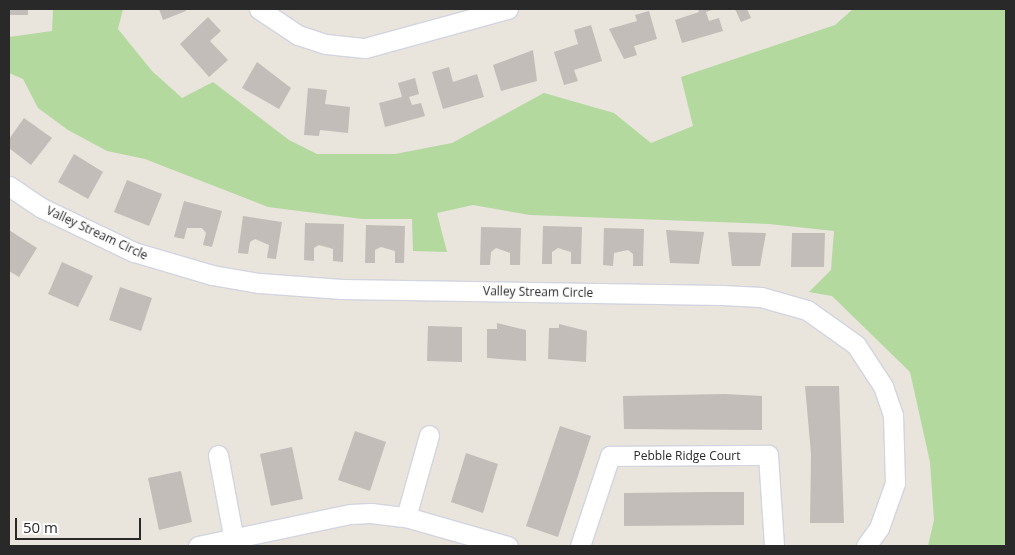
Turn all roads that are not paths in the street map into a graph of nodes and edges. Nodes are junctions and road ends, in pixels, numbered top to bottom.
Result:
1 (259, 9) edge
2 (508, 9) edge
3 (9, 186) edge
4 (429, 435) dead end
5 (218, 455) dead end
6 (406, 517) junction
7 (465, 540) edge
8 (234, 543) edge
9 (198, 546) edge
10 (508, 546) edge
11 (580, 546) edge
12 (774, 546) edge
13 (866, 546) edge

1 - 2 street
3 - 13 street, Valley Stream Circle
4 - 6 street
5 - 8 street
6 - 7 street
6 - 8 street
7 - 10 street
8 - 9 street
11 - 12 street, Pebble Ridge Court

